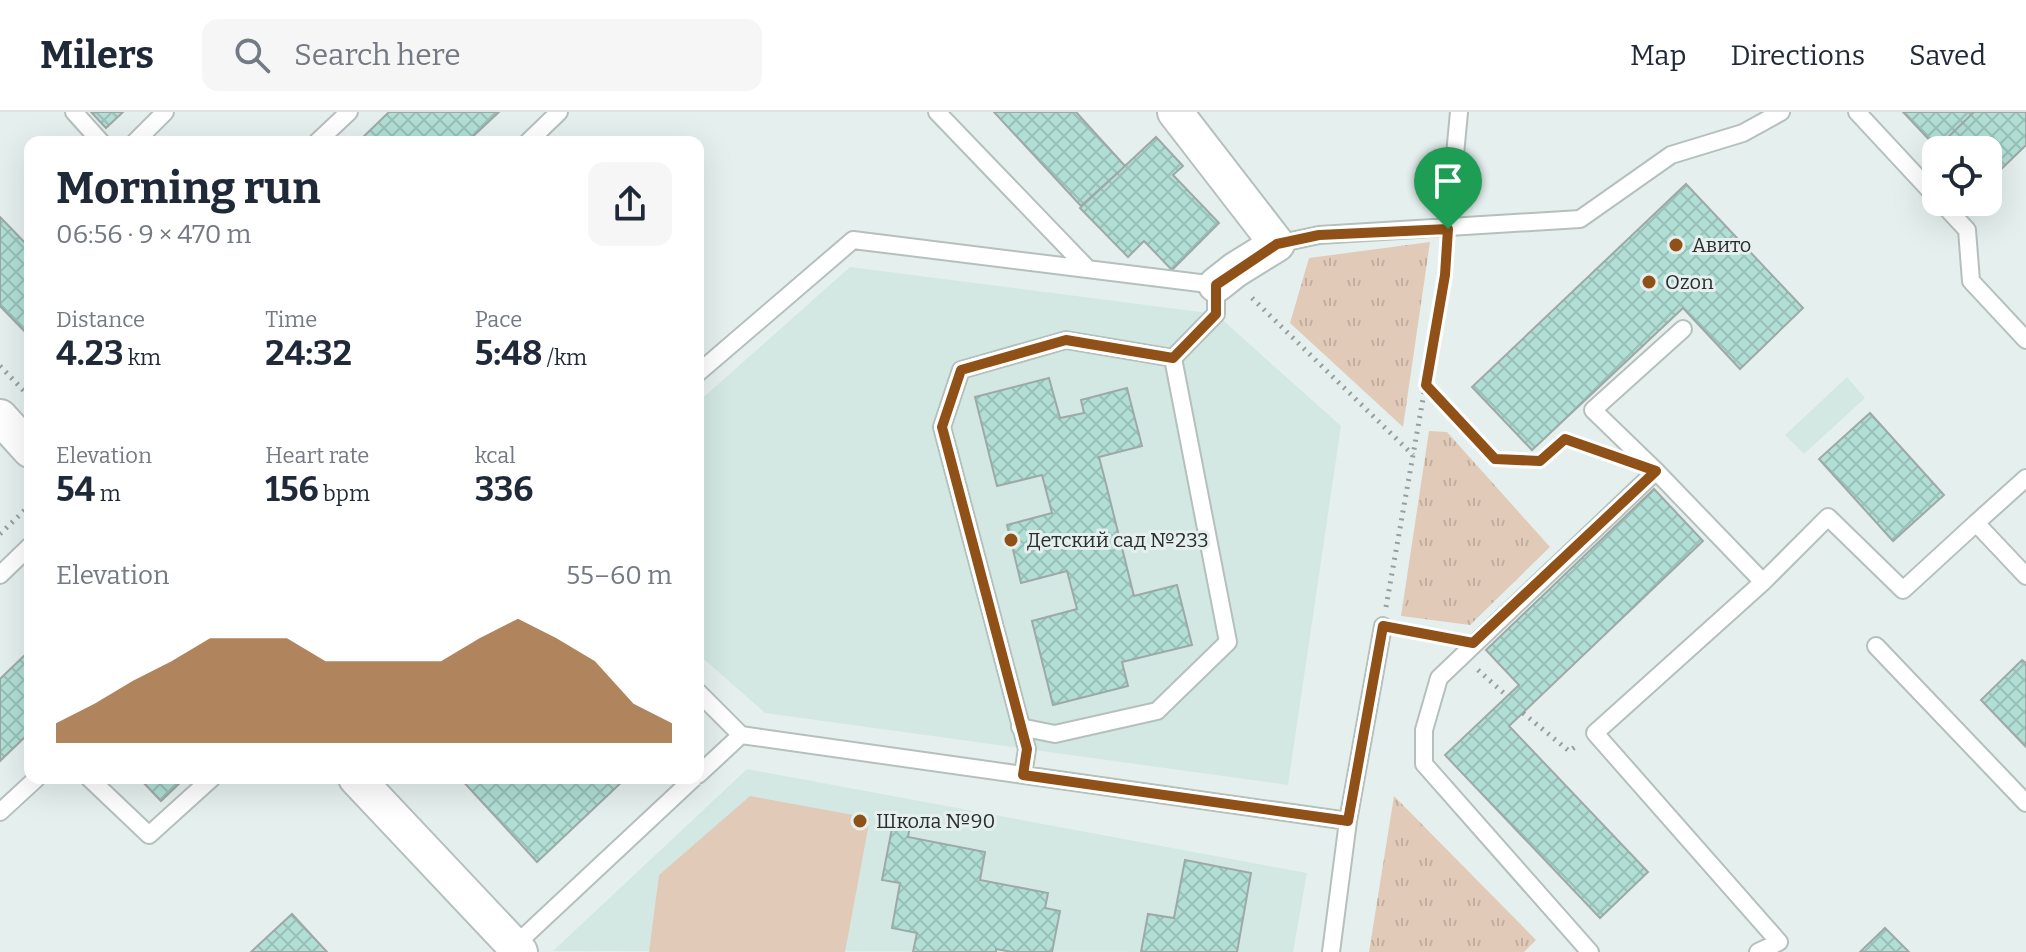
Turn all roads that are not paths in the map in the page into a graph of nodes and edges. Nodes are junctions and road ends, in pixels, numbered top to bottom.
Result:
1 (74, 112) edge
2 (165, 112) edge
3 (349, 112) edge
4 (559, 112) edge
5 (937, 112) edge
6 (1175, 112) edge
7 (1459, 112) edge
8 (1781, 112) edge
9 (1857, 112) edge
10 (96, 136) edge
11 (141, 136) edge
12 (323, 136) edge
13 (534, 136) edge
14 (1922, 182) edge
15 (1954, 216) edge
16 (1448, 229) junction
17 (1277, 244) junction
18 (1088, 269) junction
19 (1222, 280) junction
20 (1683, 329) dead end
21 (2026, 340) edge
22 (1173, 358) junction
23 (704, 368) edge
24 (0, 417) edge
25 (24, 443) edge
26 (1656, 471) junction
27 (2026, 478) edge
28 (1976, 523) junction
29 (24, 552) edge
30 (0, 575) edge
31 (2026, 576) edge
32 (1763, 582) junction
33 (1383, 626) road end
34 (1876, 646) dead end
35 (704, 698) edge
36 (1020, 727) junction
37 (741, 735) junction
38 (704, 769) edge
39 (1023, 775) junction
40 (30, 784) edge
41 (95, 784) edge
42 (205, 784) edge
43 (362, 784) edge
44 (688, 784) edge
45 (2026, 803) edge
46 (0, 812) edge
47 (1348, 821) junction
48 (1781, 947) edge
49 (514, 950) edge
50 (1331, 952) edge
51 (1590, 952) edge
52 (1758, 952) edge

1 - 10 lane
2 - 11 lane
3 - 12 lane
4 - 13 lane
5 - 18 lane
6 - 17 street
7 - 16 lane
8 - 16 lane
9 - 14 lane
15 - 21 lane
16 - 17 lane
17 - 19 street
18 - 19 lane
18 - 23 lane
19 - 22 lane
20 - 26 lane
22 - 36 lane
22 - 36 lane
24 - 25 street
26 - 32 lane
26 - 51 lane
27 - 28 lane
28 - 31 lane
28 - 32 lane
29 - 30 lane
32 - 48 lane
33 - 47 lane
34 - 45 lane
35 - 37 lane
36 - 39 lane
37 - 38 lane
37 - 39 lane
39 - 47 lane
40 - 46 lane
41 - 42 lane
43 - 49 street
44 - 49 lane
47 - 50 lane
48 - 52 lane

